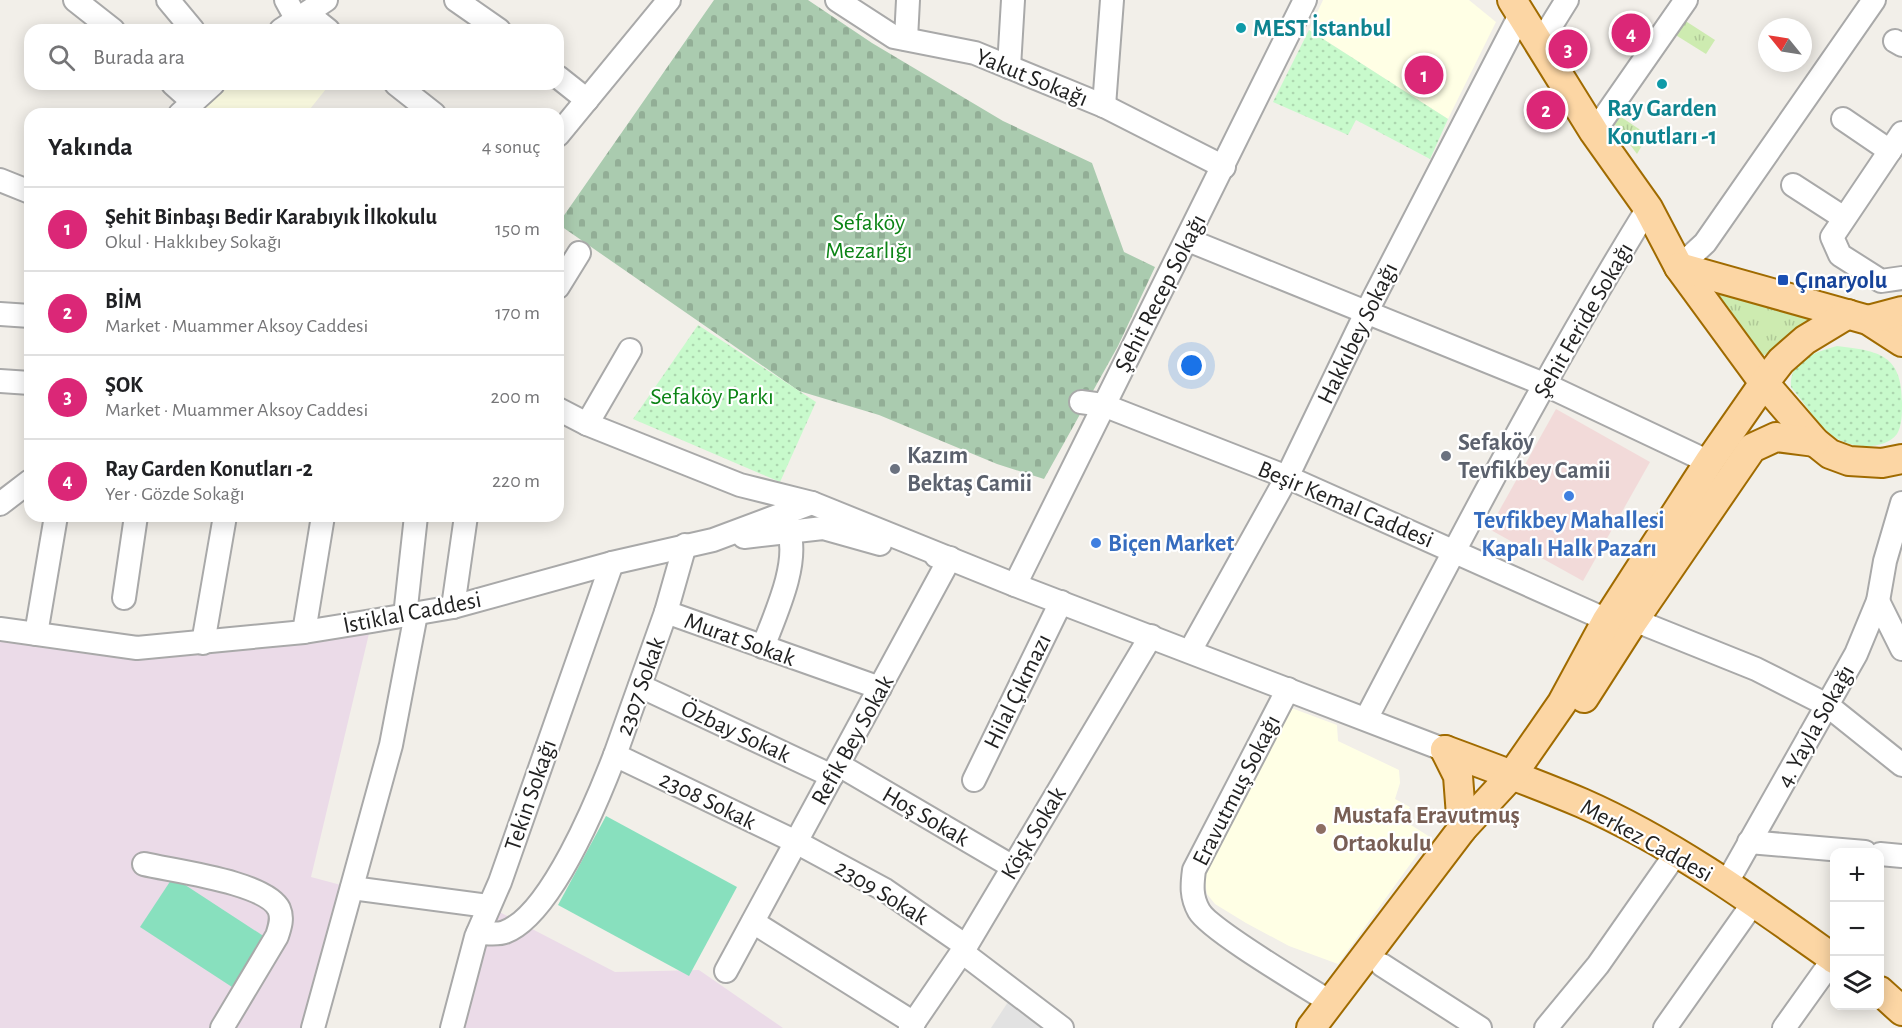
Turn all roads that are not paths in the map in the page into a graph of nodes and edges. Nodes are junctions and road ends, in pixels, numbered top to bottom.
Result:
1 (168, 0) edge
2 (286, 0) edge
3 (326, 0) edge
4 (456, 0) edge
5 (837, 0) edge
6 (908, 0) edge
7 (1013, 0) edge
8 (1112, 0) edge
9 (1305, 0) edge
10 (1567, 0) edge
11 (1686, 0) edge
12 (1874, 0) edge
13 (662, 3) edge
14 (90, 4) edge
15 (1516, 7) edge
16 (295, 21) edge
17 (108, 24) edge
18 (188, 24) edge
19 (490, 24) edge
20 (906, 39) junction
21 (1539, 45) junction
22 (1009, 67) junction
23 (564, 82) edge
24 (176, 90) edge
25 (206, 90) edge
26 (404, 90) edge
27 (587, 100) junction
28 (1104, 105) junction
29 (186, 107) edge
30 (426, 108) edge
31 (1843, 119) dead end
32 (564, 128) edge
33 (1594, 132) junction
34 (1896, 142) edge
35 (1224, 168) junction
36 (0, 180) edge
37 (1793, 185) dead end
38 (24, 190) edge
39 (1648, 208) junction
40 (1844, 218) junction
41 (1188, 240) junction
42 (579, 253) dead end
43 (1679, 267) junction
44 (564, 277) edge
45 (1902, 278) edge
46 (1367, 311) junction
47 (1902, 311) edge
48 (0, 314) edge
49 (24, 316) edge
50 (1858, 317) junction
51 (1902, 342) edge
52 (630, 350) dead end
53 (0, 381) edge
54 (24, 383) edge
55 (1764, 383) junction
56 (1546, 385) junction
57 (1092, 404) junction
58 (564, 412) edge
59 (587, 424) junction
60 (1815, 442) junction
61 (1902, 459) edge
62 (1709, 462) junction
63 (1287, 477) junction
64 (24, 485) edge
65 (3, 496) edge
66 (1902, 503) edge
67 (812, 504) junction
68 (55, 522) edge
69 (135, 522) edge
70 (224, 522) edge
71 (322, 522) edge
72 (416, 522) edge
73 (465, 522) edge
74 (789, 532) junction
75 (713, 540) junction
76 (685, 545) junction
77 (1454, 550) junction
78 (950, 558) junction
79 (612, 563) junction
80 (1894, 568) edge
81 (1015, 585) junction
82 (124, 598) dead end
83 (1061, 602) junction
84 (1878, 602) junction
85 (453, 607) junction
86 (666, 612) junction
87 (410, 615) junction
88 (1621, 620) junction
89 (0, 629) edge
90 (304, 632) junction
91 (36, 634) junction
92 (1151, 636) junction
93 (203, 643) junction
94 (764, 647) junction
95 (1902, 649) edge
96 (1190, 651) junction
97 (639, 686) junction
98 (880, 688) junction
99 (1288, 689) junction
100 (1827, 705) junction
101 (1366, 719) junction
102 (1445, 750) junction
103 (617, 756) junction
104 (1902, 765) edge
105 (835, 771) junction
106 (1522, 779) junction
107 (974, 780) dead end
108 (1462, 829) junction
109 (796, 842) junction
110 (1749, 842) junction
111 (1830, 849) edge
112 (1677, 852) junction
113 (1884, 854) edge
114 (1902, 856) edge
115 (144, 864) dead end
116 (1013, 867) junction
117 (1726, 884) junction
118 (352, 888) junction
119 (1754, 902) junction
120 (488, 906) junction
121 (753, 922) junction
122 (478, 933) junction
123 (964, 949) junction
124 (1831, 956) edge
125 (1830, 964) edge
126 (1382, 965) junction
127 (726, 971) dead end
128 (1884, 995) edge
129 (1902, 1011) edge
130 (1332, 1015) edge
131 (912, 1025) edge
132 (222, 1028) edge
133 (313, 1028) edge
134 (452, 1028) edge
135 (1062, 1028) edge
136 (1311, 1028) edge
137 (1480, 1028) edge
138 (1546, 1028) edge
139 (1665, 1028) edge
140 (1784, 1028) edge

1 - 18 street
2 - 16 street
3 - 16 street
4 - 19 street
5 - 20 street, Yakut Sokağı
6 - 20 street
7 - 22 street
8 - 28 street
9 - 35 street, Şehit Recep Sokağı
10 - 21 street
11 - 33 street
12 - 43 street
13 - 27 street
14 - 17 street
15 - 21 main road
15 - 46 street, Hakkıbey Sokağı
20 - 22 street, Yakut Sokağı
21 - 33 main road
22 - 28 street, Yakut Sokağı
23 - 27 street
24 - 29 street
25 - 29 street
26 - 30 street
27 - 32 street
28 - 35 street, Yakut Sokağı
31 - 34 street
33 - 39 main road
34 - 40 street
35 - 41 street, Şehit Recep Sokağı
36 - 38 street
37 - 40 street
39 - 43 main road
39 - 56 street, Şehit Feride Sokağı
40 - 45 street
41 - 46 street
41 - 57 street, Şehit Recep Sokağı
42 - 44 street
43 - 50 main road
43 - 55 main road
46 - 56 street
46 - 63 street, Hakkıbey Sokağı
47 - 50 main road
48 - 49 street
50 - 51 main road
50 - 55 main road
52 - 59 street
53 - 54 street
55 - 60 main road
55 - 62 main road
56 - 62 street
56 - 77 street, Şehit Feride Sokağı
57 - 63 street, Beşir Kemal Caddesi
57 - 81 street, Şehit Recep Sokağı
58 - 59 street
59 - 67 street
60 - 61 main road
60 - 88 main road
62 - 88 main road
63 - 77 street, Beşir Kemal Caddesi
63 - 96 street, Hakkıbey Sokağı
64 - 65 street
66 - 80 street, 4. Yayla Sokağı
67 - 75 street, İstiklal Caddesi
67 - 78 street
68 - 91 street
69 - 82 street
70 - 93 street
71 - 90 street
72 - 87 street
73 - 85 street
74 - 75 street
74 - 78 street
74 - 94 street
75 - 76 street, İstiklal Caddesi
76 - 79 street, İstiklal Caddesi
76 - 86 street, Murat Sokak
77 - 88 street, Beşir Kemal Caddesi
77 - 101 street, Şehit Feride Sokağı
78 - 81 street
78 - 98 street, Refik Bey Sokak
79 - 85 street, İstiklal Caddesi
79 - 120 street, Tekin Sokağı
80 - 84 street, 4. Yayla Sokağı
81 - 83 street
83 - 92 street
83 - 107 street, Hilal Çıkmazı
84 - 95 street
84 - 100 street, 4. Yayla Sokağı
85 - 87 street, İstiklal Caddesi
86 - 94 street, Murat Sokak
86 - 97 street, 2307 Sokak
87 - 90 street, İstiklal Caddesi
87 - 118 street
88 - 100 street, Beşir Kemal Caddesi
88 - 106 main road
89 - 91 street, İstiklal Caddesi
90 - 93 street, İstiklal Caddesi
91 - 93 street, İstiklal Caddesi
92 - 96 street
92 - 116 street, Köşk Sokak
94 - 98 street, Murat Sokak
96 - 99 street
97 - 103 street, 2307 Sokak
97 - 105 street, Özbay Sokak
98 - 105 street, Refik Bey Sokak
99 - 101 street
99 - 130 street, Eravutmuş Sokağı
100 - 104 street, Beşir Kemal Caddesi
100 - 110 street, 4. Yayla Sokağı
101 - 102 street
102 - 106 main road, Merkez Caddesi
102 - 108 main road
103 - 109 street, 2308 Sokak
103 - 122 street, 2307 Sokak
105 - 109 street, Refik Bey Sokak
105 - 116 street, Hoş Sokak
106 - 108 main road
106 - 112 main road, Merkez Caddesi
106 - 126 main road
108 - 130 main road
109 - 121 street, Refik Bey Sokak
109 - 123 street, 2309 Sokak
110 - 111 street
110 - 117 street, 4. Yayla Sokağı
112 - 117 main road, Merkez Caddesi
112 - 138 street
113 - 114 street
115 - 132 street
116 - 123 street, Köşk Sokak
117 - 119 main road, Merkez Caddesi
118 - 120 street
118 - 133 street
119 - 124 main road, Merkez Caddesi
119 - 139 street
120 - 122 street, Tekin Sokağı
121 - 127 street, Refik Bey Sokak
121 - 131 street
122 - 134 street, Tekin Sokağı
123 - 131 street, Köşk Sokak
123 - 135 street, 2309 Sokak
125 - 140 street
126 - 130 main road
126 - 137 street
128 - 129 main road
130 - 136 main road

